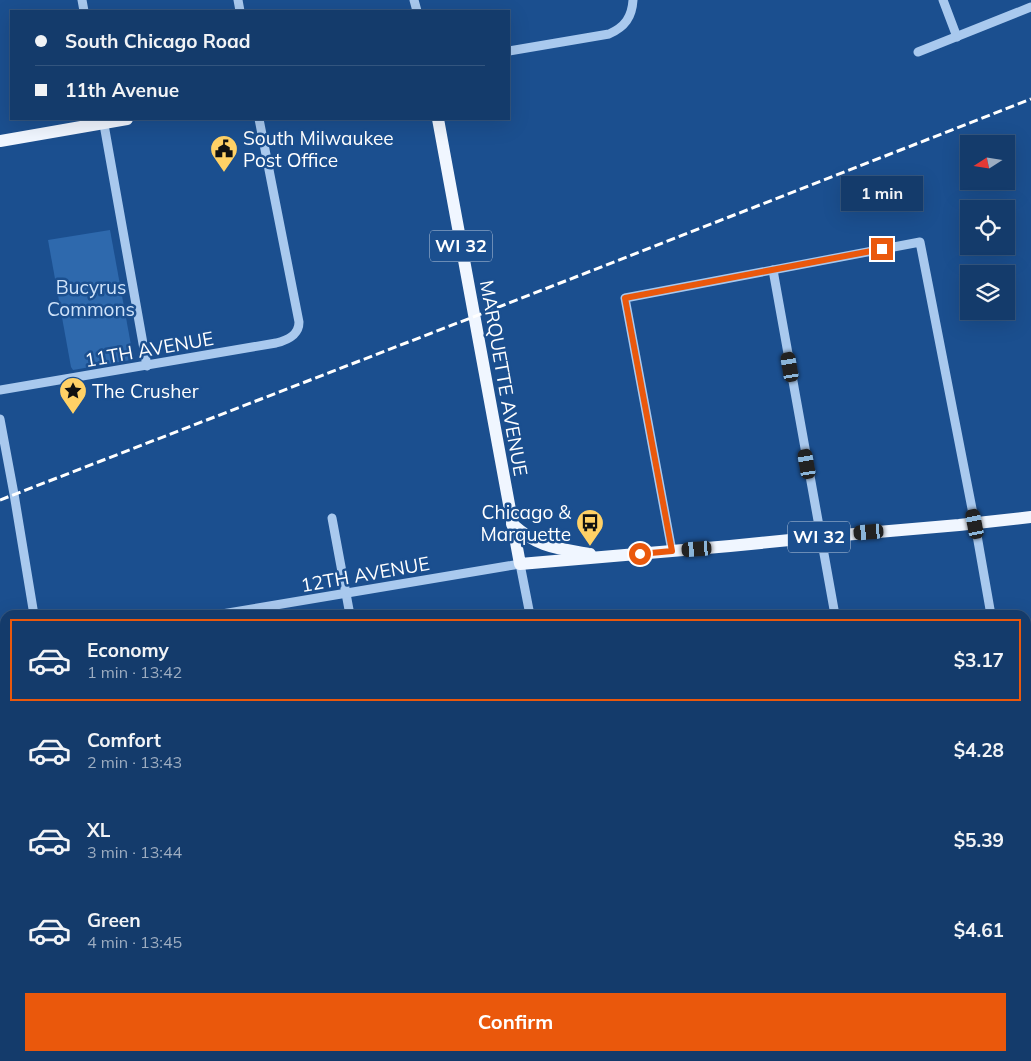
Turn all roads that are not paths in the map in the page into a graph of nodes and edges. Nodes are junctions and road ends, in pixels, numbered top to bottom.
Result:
1 (943, 0) edge
2 (632, 4) edge
3 (1031, 7) edge
4 (957, 37) junction
5 (510, 52) edge
6 (918, 52) dead end
7 (259, 120) edge
8 (438, 120) edge
9 (103, 121) edge
10 (0, 141) edge
11 (773, 270) junction
12 (147, 366) junction
13 (0, 390) edge
14 (0, 419) edge
15 (1031, 517) edge
16 (332, 518) dead end
17 (512, 524) junction
18 (975, 524) junction
19 (820, 536) junction
20 (672, 551) junction
21 (608, 556) junction
22 (520, 564) junction
23 (346, 593) junction
24 (33, 610) edge
25 (246, 610) edge
26 (349, 610) edge
27 (529, 610) edge
28 (834, 610) edge
29 (990, 610) edge

1 - 4 street
2 - 5 street
3 - 4 street
4 - 6 street
7 - 12 street, 11TH AVENUE
8 - 17 main road, MARQUETTE AVENUE / WI 32
9 - 10 main road
9 - 12 street
11 - 18 street
11 - 19 street
11 - 20 street
12 - 13 street, 11TH AVENUE
14 - 24 street
15 - 18 main road, WI 32
16 - 23 street
17 - 21 main road, WI 32
17 - 22 main road, MARQUETTE AVENUE / WI 32
18 - 19 main road, WI 32
18 - 29 street
19 - 20 main road, WI 32
19 - 28 street
20 - 21 main road, WI 32
21 - 22 main road, WI 32
22 - 23 street, 12TH AVENUE
22 - 27 street, MARQUETTE AVENUE
23 - 25 street, 12TH AVENUE
23 - 26 street

